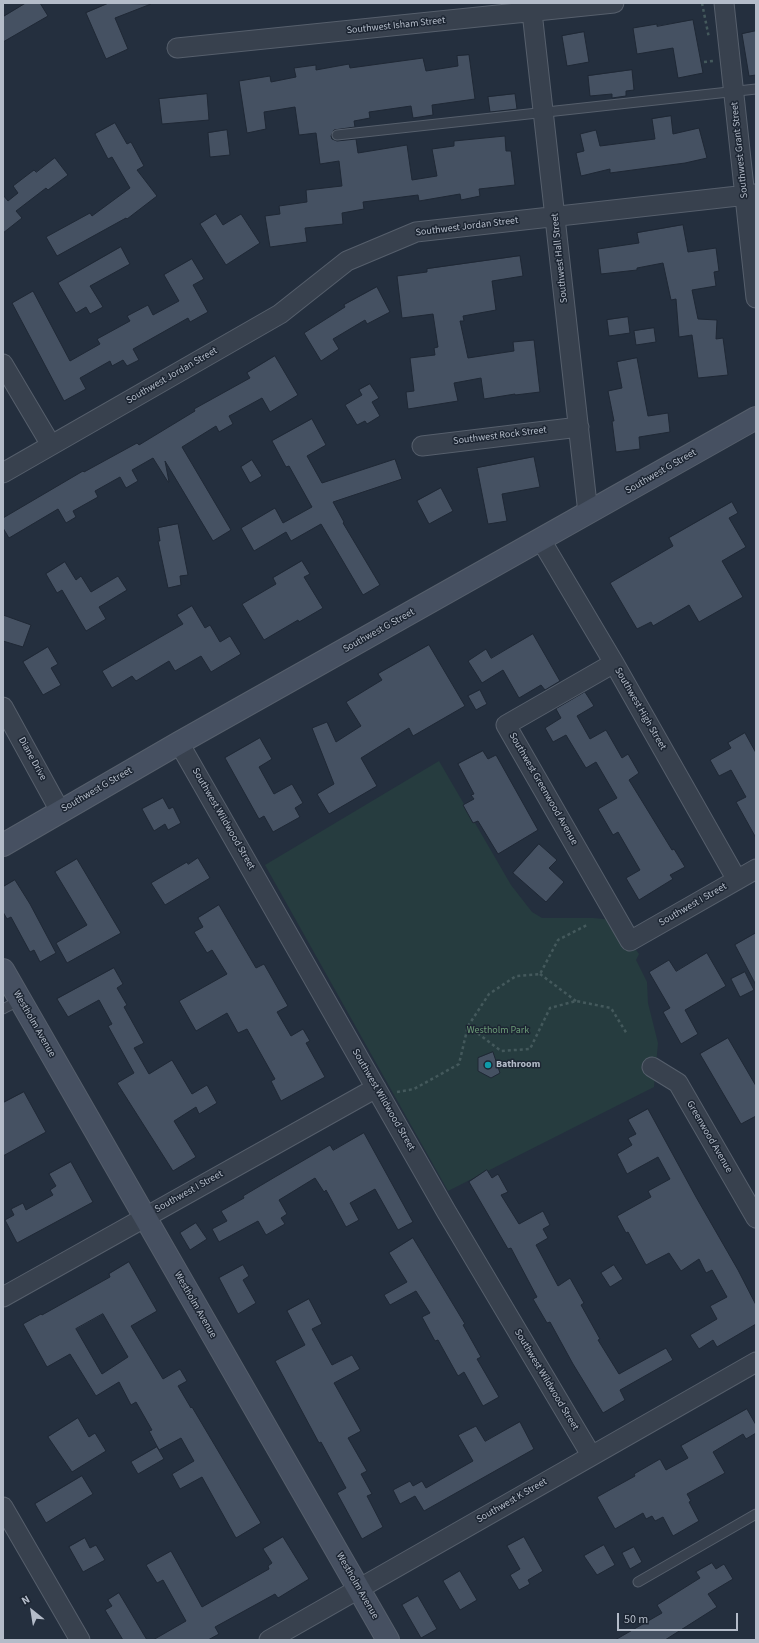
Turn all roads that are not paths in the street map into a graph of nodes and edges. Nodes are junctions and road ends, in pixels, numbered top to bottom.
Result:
1 (614, 3) edge
2 (724, 3) edge
3 (532, 7) edge
4 (177, 48) dead end
5 (756, 89) edge
6 (734, 92) junction
7 (543, 113) junction
8 (337, 135) dead end
9 (750, 195) edge
10 (555, 217) junction
11 (756, 298) edge
12 (3, 364) edge
13 (756, 418) edge
14 (579, 426) junction
15 (51, 445) junction
16 (422, 446) dead end
17 (3, 473) edge
18 (588, 513) junction
19 (541, 540) junction
20 (614, 663) junction
21 (3, 707) edge
22 (179, 743) junction
23 (60, 811) junction
24 (3, 844) edge
25 (756, 869) edge
26 (737, 880) junction
27 (630, 941) joint
28 (3, 970) edge
29 (12, 1004) edge
30 (652, 1067) dead end
31 (384, 1090) junction
32 (144, 1217) junction
33 (756, 1218) edge
34 (3, 1297) edge
35 (756, 1362) edge
36 (591, 1456) junction
37 (3, 1507) edge
38 (756, 1514) edge
39 (638, 1582) dead end
40 (359, 1588) junction
41 (80, 1640) edge
42 (269, 1640) edge
43 (388, 1640) edge

1 - 3 street, Southwest Isham Street
2 - 6 street, Southwest Grant Street
3 - 4 street, Southwest Isham Street
3 - 7 street, Southwest Hall Street
5 - 6 lane
6 - 7 lane
6 - 9 street, Southwest Grant Street
7 - 8 lane
7 - 10 street, Southwest Hall Street
9 - 10 street, Southwest Jordan Street
9 - 11 street, Southwest Grant Street
10 - 14 street, Southwest Hall Street
10 - 15 street, Southwest Jordan Street
12 - 15 street
13 - 18 main road, Southwest G Street
14 - 16 street, Southwest Rock Street
14 - 18 street, Southwest Hall Street
15 - 17 street, Southwest Jordan Street
18 - 19 main road, Southwest G Street
19 - 20 street, Southwest High Street
19 - 22 main road, Southwest G Street
20 - 26 street, Southwest High Street
20 - 27 street, Southwest Greenwood Avenue
21 - 23 street, Diane Drive
22 - 23 main road, Southwest G Street
22 - 31 street, Southwest Wildwood Street
23 - 24 main road, Southwest G Street
25 - 26 street, Southwest I Street
26 - 27 street, Southwest I Street
28 - 29 main road, Westholm Avenue
29 - 32 main road, Westholm Avenue
30 - 33 street, Greenwood Avenue
31 - 32 street, Southwest I Street
31 - 36 street, Southwest Wildwood Street
32 - 34 street, Southwest I Street
32 - 40 main road, Westholm Avenue
35 - 36 street, Southwest K Street
36 - 40 street, Southwest K Street
37 - 41 street
38 - 39 lane
40 - 42 street, Southwest K Street
40 - 43 main road, Westholm Avenue

